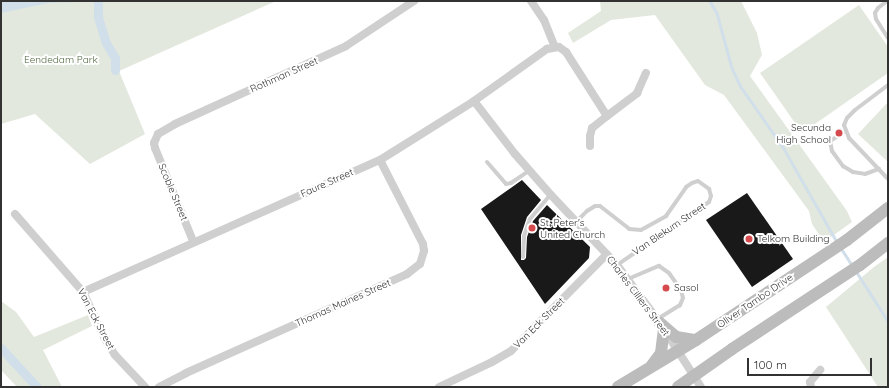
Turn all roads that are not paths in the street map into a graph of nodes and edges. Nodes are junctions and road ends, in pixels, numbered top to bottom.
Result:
1 (414, 1) edge
2 (531, 1) edge
3 (887, 1) edge
4 (405, 4) edge
5 (888, 38) edge
6 (555, 47) junction
7 (646, 73) dead end
8 (888, 85) edge
9 (474, 101) junction
10 (607, 116) junction
11 (845, 131) junction
12 (154, 143) joint
13 (590, 146) dead end
14 (380, 160) junction
15 (487, 162) dead end
16 (879, 169) junction
17 (530, 170) junction
18 (888, 179) edge
19 (551, 195) junction
20 (888, 208) edge
21 (15, 214) dead end
22 (576, 222) junction
23 (194, 241) junction
24 (888, 243) edge
25 (607, 254) junction
26 (523, 257) dead end
27 (617, 265) junction
28 (628, 279) junction
29 (83, 292) junction
30 (660, 324) junction
31 (696, 340) junction
32 (678, 351) junction
33 (820, 370) dead end
34 (642, 374) junction
35 (694, 376) junction
36 (145, 387) edge
37 (159, 387) edge
38 (439, 387) edge
39 (618, 387) edge
40 (678, 387) edge
41 (701, 387) edge
42 (811, 387) edge

1 - 4 street, Rothman Street
2 - 6 street
3 - 5 lane
4 - 12 street, Rothman Street
6 - 9 street, Faure Street
6 - 10 street
7 - 10 street
8 - 11 lane
9 - 14 street, Faure Street
9 - 17 street, Charles Cilliers Street
10 - 13 street
11 - 16 lane
11 - 16 lane
12 - 23 street, Scoble Street
14 - 23 street, Faure Street
14 - 37 street, Thomas Maines Street
15 - 17 lane
16 - 18 lane
17 - 19 street, Charles Cilliers Street
19 - 22 street, Charles Cilliers Street
19 - 26 lane
20 - 31 street, Oliver Tambo Drive
21 - 29 street, Van Eck Street
22 - 25 street, Charles Cilliers Street
22 - 27 lane, Van Blekum Street
23 - 29 street, Faure Street
24 - 35 street
25 - 27 street, Charles Cilliers Street
25 - 38 street, Van Eck Street
27 - 28 street, Charles Cilliers Street
28 - 30 street, Charles Cilliers Street
28 - 30 lane
29 - 36 street, Van Eck Street
30 - 31 street
30 - 32 street, Charles Cilliers Street
30 - 34 street
31 - 32 street, Oliver Tambo Drive
32 - 34 street, Oliver Tambo Drive
32 - 35 street, Charles Cilliers Street
33 - 42 street
34 - 39 street, Oliver Tambo Drive
35 - 40 street
35 - 41 street, Charles Cilliers Street

